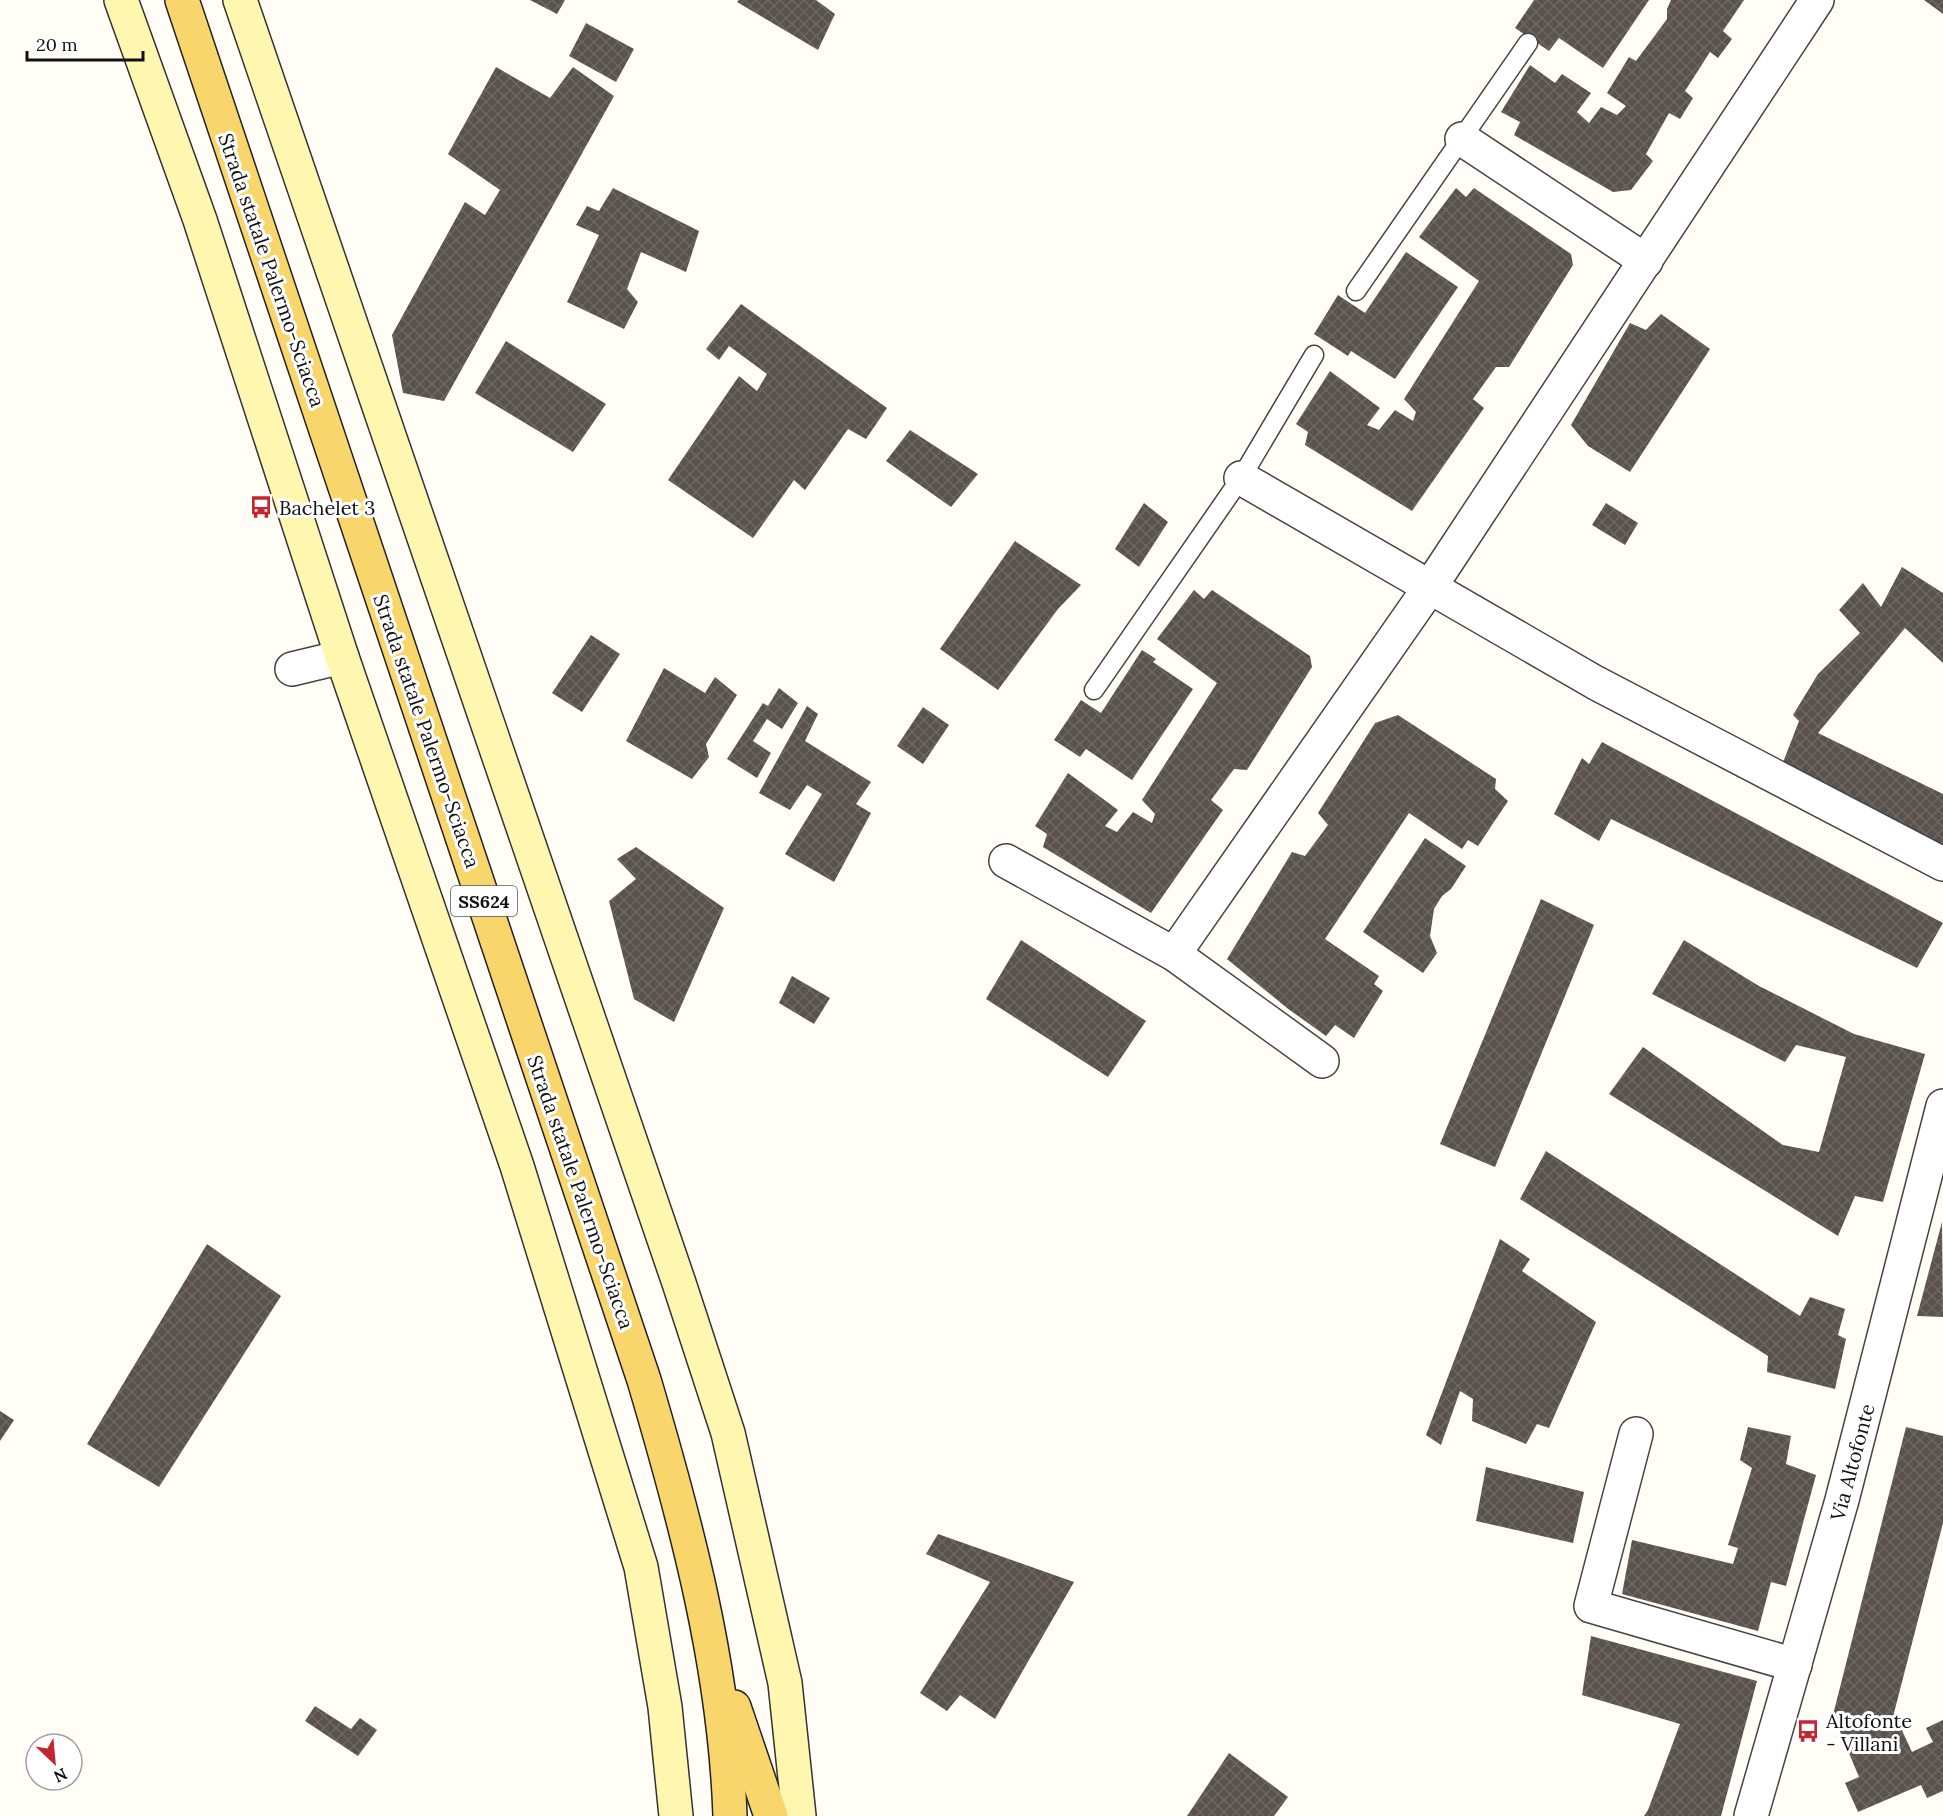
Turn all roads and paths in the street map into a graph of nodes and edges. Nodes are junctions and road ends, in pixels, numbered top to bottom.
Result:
1 (121, 0) edge
2 (182, 0) edge
3 (240, 0) edge
4 (1817, 0) edge
5 (1528, 43) dead end
6 (1462, 139) junction
7 (1646, 261) junction
8 (1356, 291) dead end
9 (1314, 355) dead end
10 (1241, 478) junction
11 (1430, 587) junction
12 (342, 657) junction
13 (292, 669) dead end
14 (1094, 690) dead end
15 (1006, 861) dead end
16 (1943, 864) edge
17 (1174, 954) junction
18 (1322, 1061) dead end
19 (1943, 1106) edge
20 (1636, 1434) dead end
21 (711, 1640) junction
22 (1795, 1665) junction
23 (676, 1816) edge
24 (730, 1816) edge
25 (771, 1816) edge
26 (799, 1816) edge
27 (1751, 1816) edge

1 - 12 main road
2 - 21 main road, Strada statale Palermo-Sciacca / SS624
3 - 26 main road
4 - 7 street
5 - 6 lane
6 - 7 street
6 - 8 lane
7 - 11 street
9 - 10 lane
10 - 11 street
10 - 14 lane
11 - 16 street
11 - 17 street
12 - 13 street
12 - 23 main road
15 - 17 street
17 - 18 street
19 - 22 street, Via Altofonte
20 - 22 street
21 - 24 main road, Strada statale Palermo-Sciacca / SS624
21 - 25 main road
22 - 27 street, Via Altofonte

